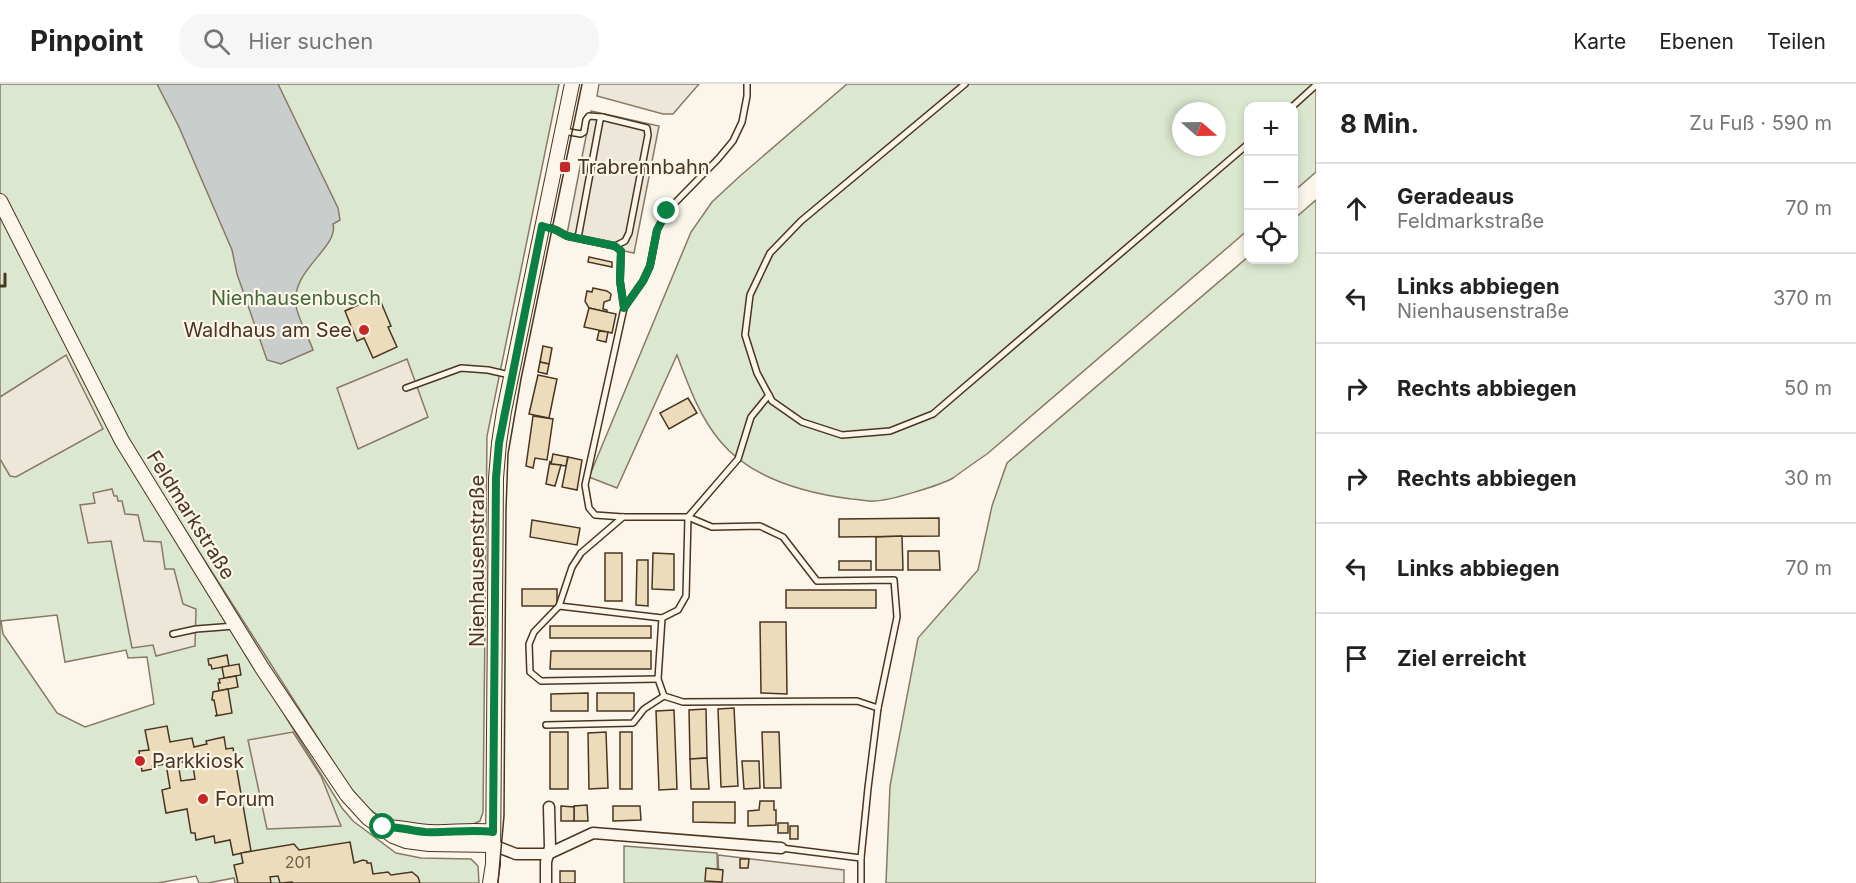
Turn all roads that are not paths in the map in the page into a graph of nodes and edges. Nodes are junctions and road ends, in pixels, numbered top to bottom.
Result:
1 (572, 84) edge
2 (747, 84) edge
3 (965, 84) edge
4 (1316, 85) edge
5 (1297, 102) edge
6 (602, 117) junction
7 (562, 131) junction
8 (1244, 147) edge
9 (0, 201) edge
10 (542, 226) junction
11 (578, 238) junction
12 (615, 246) junction
13 (624, 308) junction
14 (511, 375) junction
15 (406, 388) dead end
16 (769, 395) junction
17 (623, 517) junction
18 (688, 517) junction
19 (559, 606) junction
20 (662, 618) junction
21 (236, 625) junction
22 (173, 634) dead end
23 (658, 679) junction
24 (664, 696) junction
25 (878, 708) junction
26 (546, 725) dead end
27 (549, 807) dead end
28 (493, 838) junction
29 (781, 848) joint
30 (548, 854) junction
31 (861, 858) junction
32 (493, 864) junction
33 (490, 883) edge
34 (501, 883) edge
35 (546, 883) edge
36 (861, 883) edge

1 - 7 street, Nienhausenstraße
2 - 13 lane
3 - 16 lane
4 - 5 lane
6 - 7 lane
6 - 11 lane
6 - 12 lane
7 - 10 street, Nienhausenstraße
8 - 16 lane
9 - 21 street, Feldmarkstraße
10 - 11 lane
10 - 14 street, Nienhausenstraße
11 - 12 lane
12 - 13 lane
13 - 17 lane
14 - 15 lane
14 - 28 street, Nienhausenstraße
16 - 18 lane
17 - 18 lane
17 - 19 lane
18 - 20 lane
18 - 25 lane
19 - 20 lane
19 - 23 lane
20 - 23 lane
21 - 22 lane
21 - 28 street, Feldmarkstraße
23 - 24 lane
24 - 25 lane
24 - 26 lane
25 - 31 lane
27 - 30 street
28 - 30 street
28 - 32 street
29 - 30 street
29 - 31 lane
30 - 35 street
31 - 36 lane
32 - 33 street
32 - 34 street

